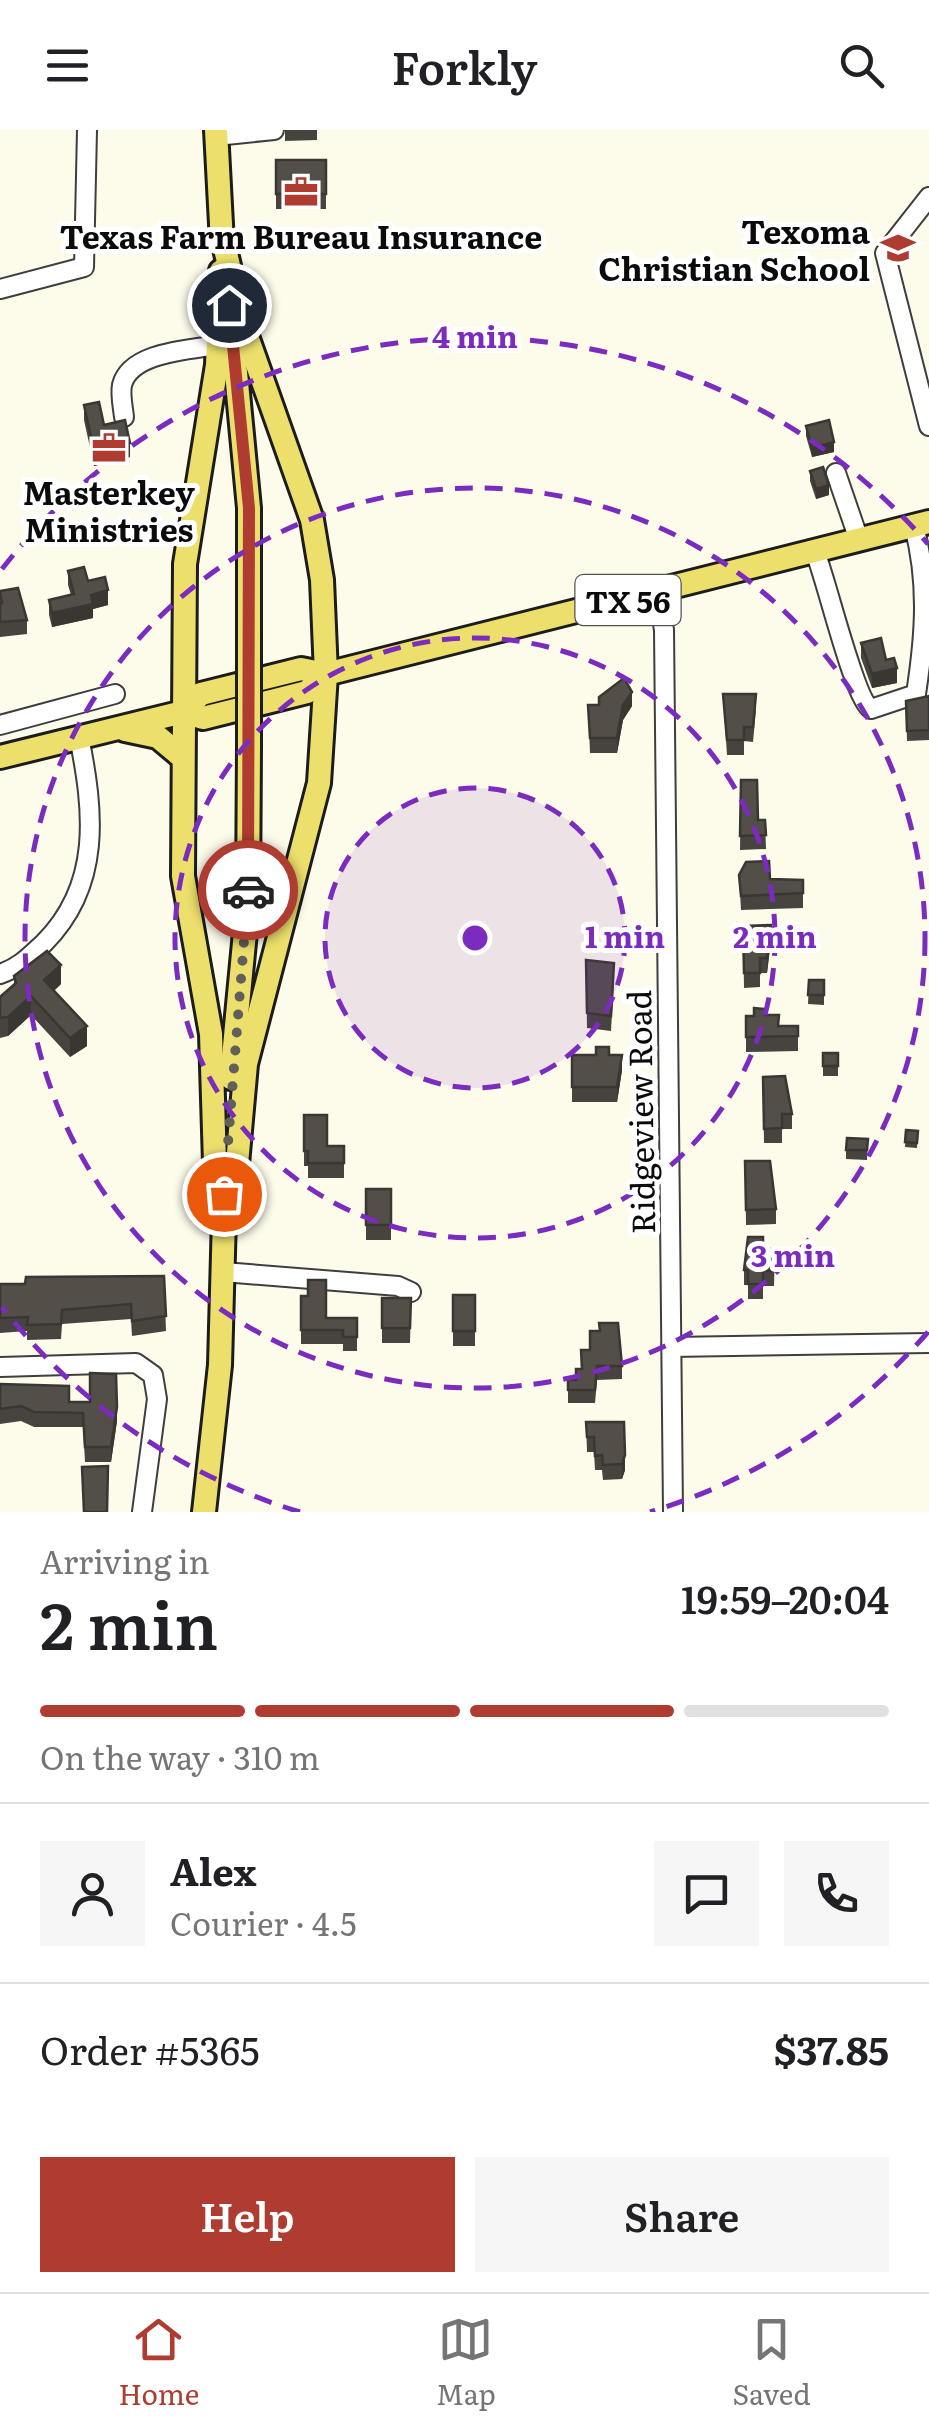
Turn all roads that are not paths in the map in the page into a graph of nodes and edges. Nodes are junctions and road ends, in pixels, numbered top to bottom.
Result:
1 (86, 130) edge
2 (274, 130) edge
3 (216, 133) edge
4 (929, 197) edge
5 (221, 232) junction
6 (0, 289) edge
7 (226, 343) junction
8 (124, 417) edge
9 (929, 426) edge
10 (836, 473) dead end
11 (922, 524) edge
12 (859, 540) junction
13 (815, 552) junction
14 (658, 593) junction
15 (326, 629) junction
16 (376, 661) junction
17 (326, 674) junction
18 (115, 694) dead end
19 (183, 712) junction
20 (0, 724) edge
21 (116, 728) junction
22 (79, 738) junction
23 (0, 757) edge
24 (184, 758) junction
25 (0, 974) edge
26 (224, 1194) junction
27 (223, 1272) junction
28 (411, 1292) dead end
29 (929, 1343) edge
30 (671, 1346) junction
31 (0, 1368) edge
32 (142, 1512) edge
33 (204, 1512) edge
34 (673, 1512) edge

1 - 6 street
2 - 3 street
3 - 5 main road
4 - 9 street
5 - 7 main road
5 - 15 main road
7 - 8 street
7 - 19 main road
7 - 26 main road, bridge
10 - 12 street
11 - 12 main road, TX 56
11 - 13 street
12 - 13 main road, TX 56
13 - 14 main road, TX 56
14 - 16 main road, TX 56
14 - 30 street, Ridgeview Road
15 - 16 main road
15 - 17 main road
16 - 17 main road, TX 56
17 - 19 main road, TX 56
17 - 26 main road
18 - 20 street
19 - 21 main road, TX 56
19 - 24 main road
21 - 22 main road, TX 56
21 - 24 main road
22 - 23 main road, TX 56
22 - 25 street
24 - 26 main road
26 - 27 main road
27 - 28 street
27 - 33 main road
29 - 30 street
30 - 34 street, Ridgeview Road
31 - 32 street

